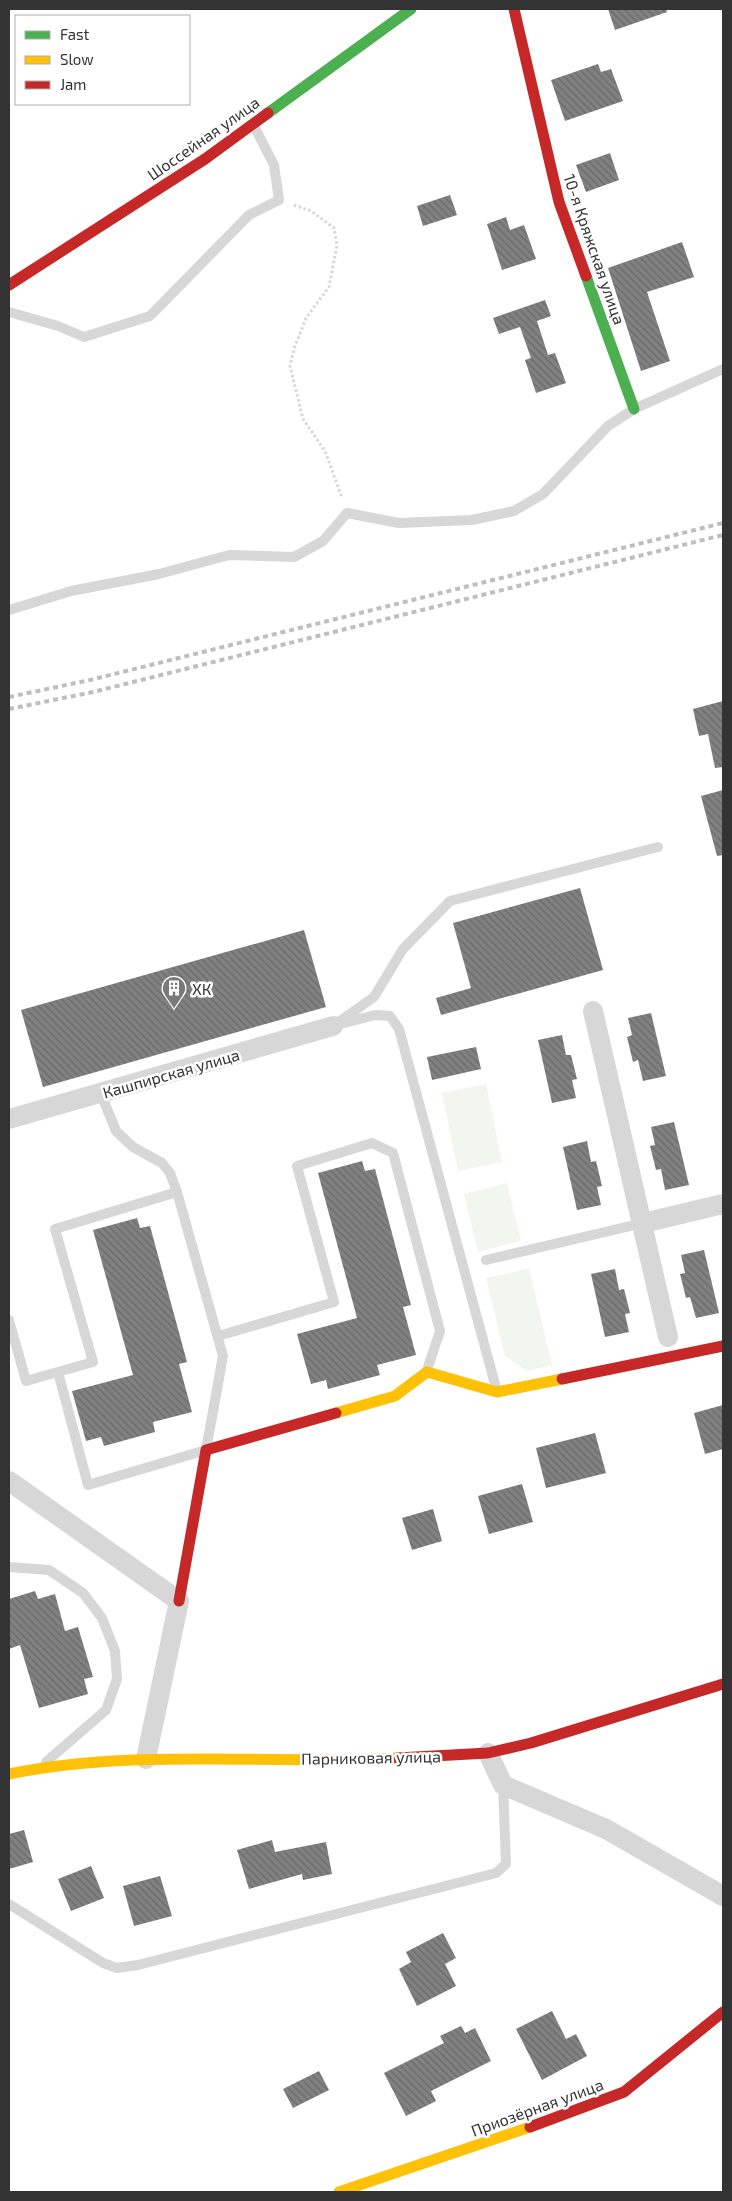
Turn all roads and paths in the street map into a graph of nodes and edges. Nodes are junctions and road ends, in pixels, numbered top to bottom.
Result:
1 (411, 9) edge
2 (514, 9) edge
3 (253, 124) junction
4 (279, 200) junction
5 (9, 285) edge
6 (9, 312) edge
7 (723, 370) edge
8 (634, 409) junction
9 (347, 513) junction
10 (9, 610) edge
11 (658, 847) dead end
12 (593, 1011) dead end
13 (333, 1026) junction
14 (101, 1094) junction
15 (9, 1119) edge
16 (177, 1192) junction
17 (723, 1204) edge
18 (643, 1224) junction
19 (486, 1260) dead end
20 (9, 1320) edge
21 (218, 1336) junction
22 (668, 1337) dead end
23 (723, 1346) edge
24 (58, 1372) junction
25 (427, 1372) junction
26 (497, 1392) junction
27 (206, 1450) junction
28 (9, 1481) edge
29 (9, 1567) edge
30 (179, 1601) junction
31 (723, 1684) edge
32 (488, 1753) junction
33 (146, 1759) junction
34 (39, 1768) junction
35 (9, 1774) edge
36 (503, 1785) junction
37 (723, 1896) edge
38 (9, 1904) edge
39 (723, 2012) edge
40 (339, 2192) edge

1 - 3 street, Шоссейная улица
2 - 8 street, 10-я Кряжская улица
3 - 4 lane
3 - 5 street, Шоссейная улица
4 - 6 lane
4 - 9 path
7 - 8 lane
8 - 9 lane
9 - 10 lane
11 - 13 lane
12 - 18 street
13 - 14 street, Кашпирская улица
13 - 26 lane
14 - 15 street, Кашпирская улица
14 - 16 lane
16 - 21 lane
16 - 24 lane
17 - 18 street
18 - 19 lane
18 - 22 street
20 - 24 lane
21 - 25 lane
21 - 27 lane
23 - 26 street
24 - 27 lane
25 - 26 street
25 - 27 street
27 - 30 street
28 - 30 street
29 - 34 lane
30 - 33 street
31 - 32 street, Парниковая улица
32 - 33 street, Парниковая улица
32 - 36 street
33 - 34 street, Парниковая улица
34 - 35 street, Парниковая улица
36 - 37 street
36 - 38 lane
39 - 40 street, Приозёрная улица

